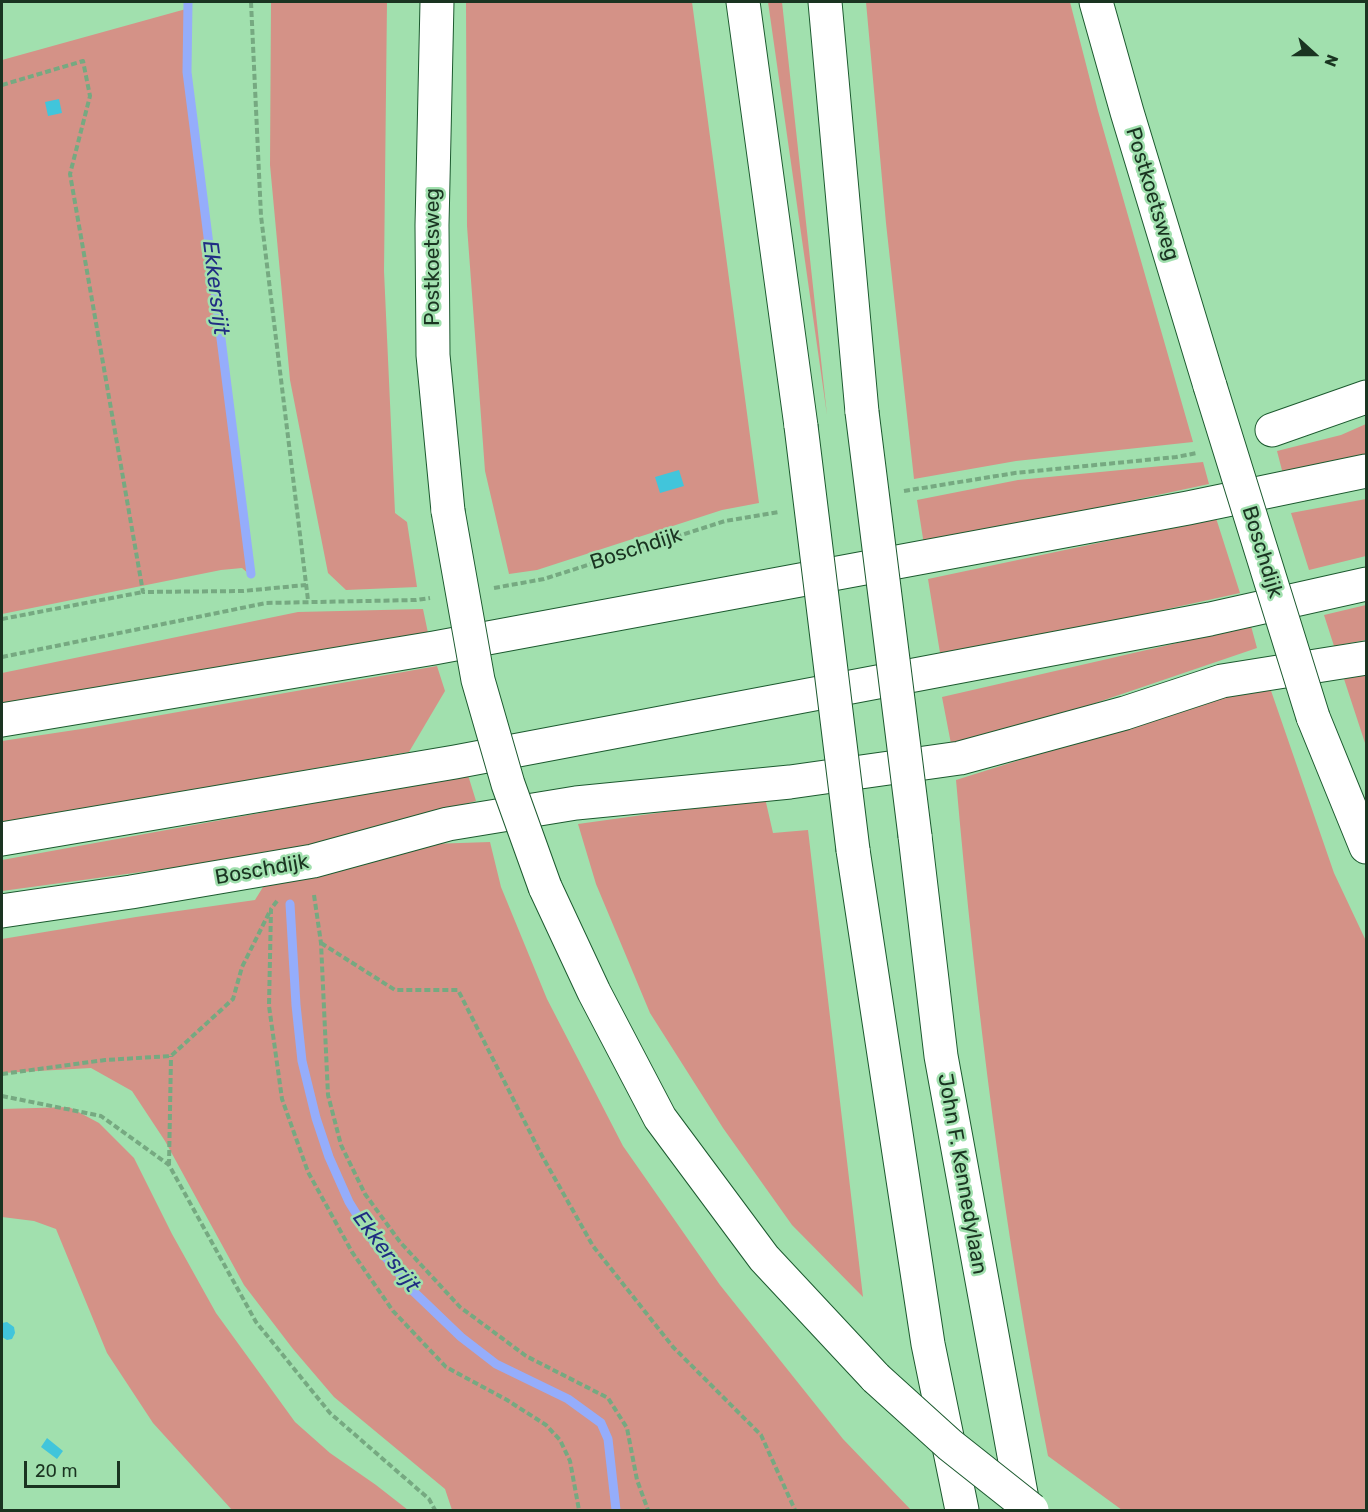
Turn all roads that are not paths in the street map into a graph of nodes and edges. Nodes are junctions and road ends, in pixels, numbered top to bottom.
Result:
1 (437, 2) edge
2 (743, 2) edge
3 (825, 2) edge
4 (1096, 2) edge
5 (1210, 386) joint
6 (1366, 397) edge
7 (1272, 430) dead end
8 (1366, 471) edge
9 (1366, 584) edge
10 (1366, 658) edge
11 (2, 720) edge
12 (2, 839) edge
13 (1366, 847) edge
14 (2, 911) edge
15 (962, 1510) edge
16 (1024, 1510) edge
17 (1032, 1510) edge

1 - 17 main road, Postkoetsweg, bridge
2 - 15 main road, bridge
3 - 16 main road, John F. Kennedylaan, bridge
4 - 5 main road, Postkoetsweg
5 - 13 main road, Boschdijk, bridge
6 - 7 main road
8 - 11 main road
9 - 12 main road
10 - 14 main road, Boschdijk

